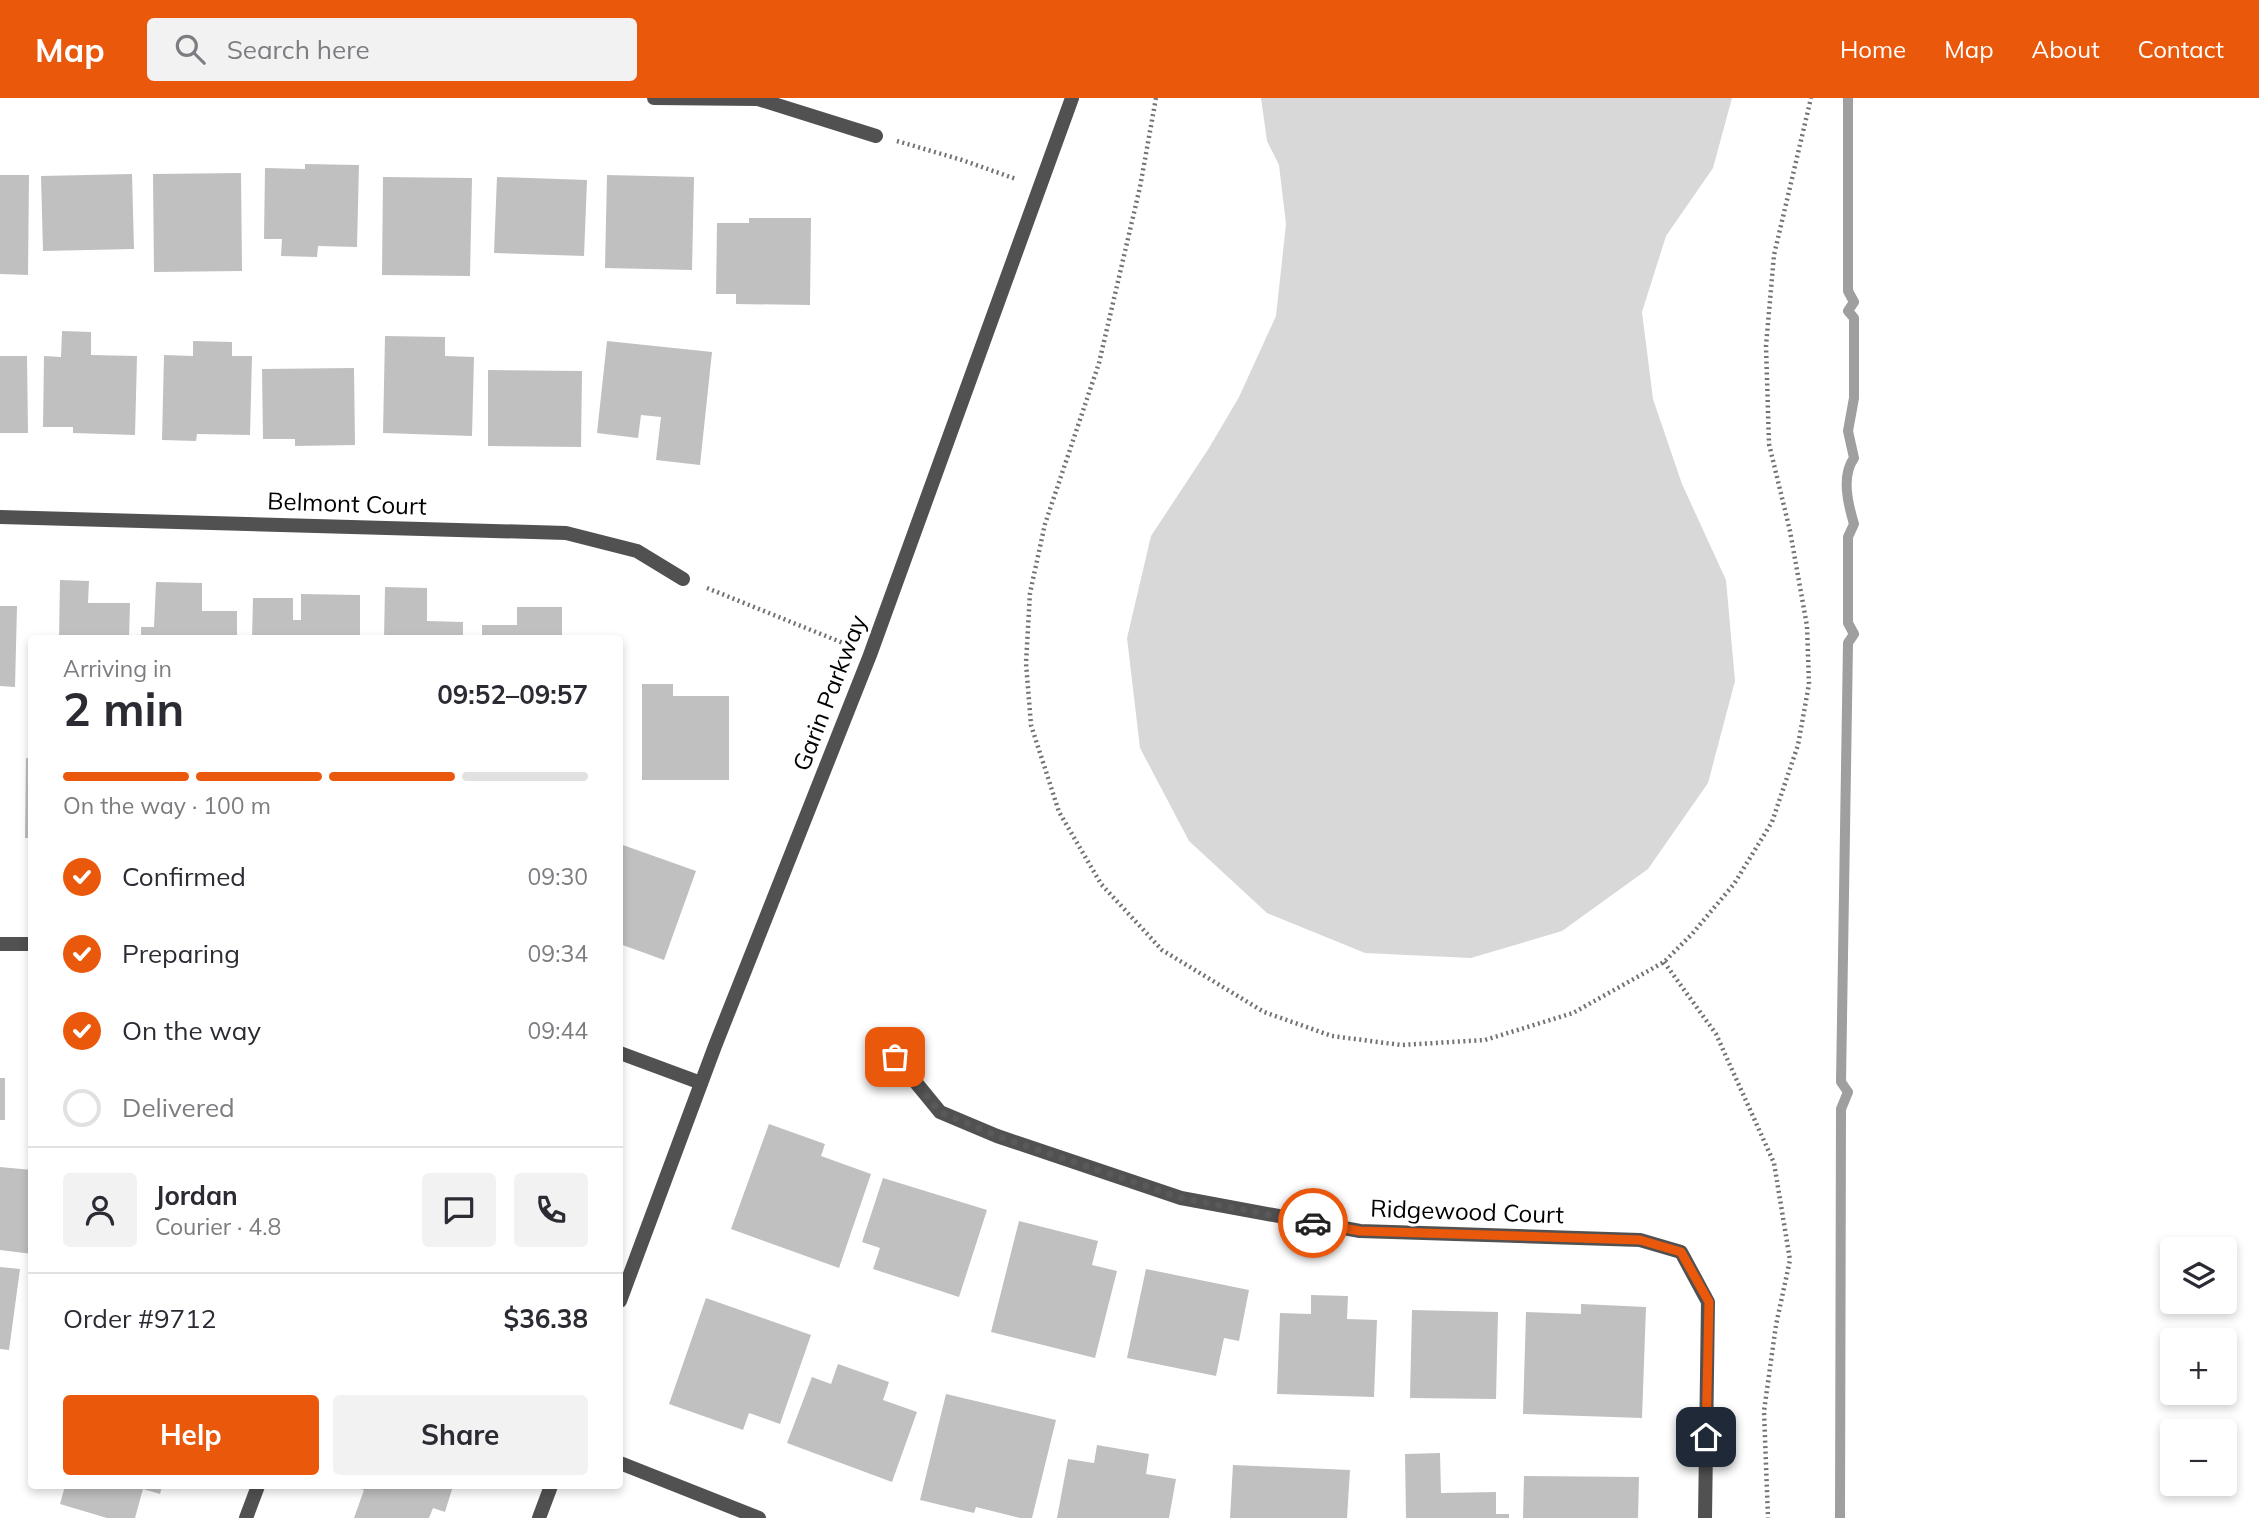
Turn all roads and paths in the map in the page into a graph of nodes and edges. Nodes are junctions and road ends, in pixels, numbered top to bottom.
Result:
1 (654, 98) edge
2 (1072, 98) edge
3 (1156, 98) edge
4 (1811, 98) edge
5 (876, 135) joint
6 (1040, 187) junction
7 (0, 517) edge
8 (683, 579) joint
9 (870, 655) junction
10 (0, 944) edge
11 (28, 944) edge
12 (1664, 962) junction
13 (623, 1054) edge
14 (895, 1057) dead end
15 (701, 1083) junction
16 (623, 1293) edge
17 (623, 1464) edge
18 (257, 1489) edge
19 (550, 1489) edge
20 (246, 1518) edge
21 (539, 1518) edge
22 (759, 1518) edge
23 (1705, 1518) edge
24 (1768, 1518) edge

1 - 5 street
2 - 6 street, Garin Parkway
3 - 12 path
4 - 12 path
5 - 6 path
6 - 9 street, Garin Parkway
7 - 8 street, Belmont Court
8 - 9 path
9 - 15 street, Garin Parkway
10 - 11 street
12 - 24 path
13 - 15 street
14 - 23 street, Ridgewood Court
15 - 16 street, Garin Parkway
17 - 22 street
18 - 20 street
19 - 21 street

